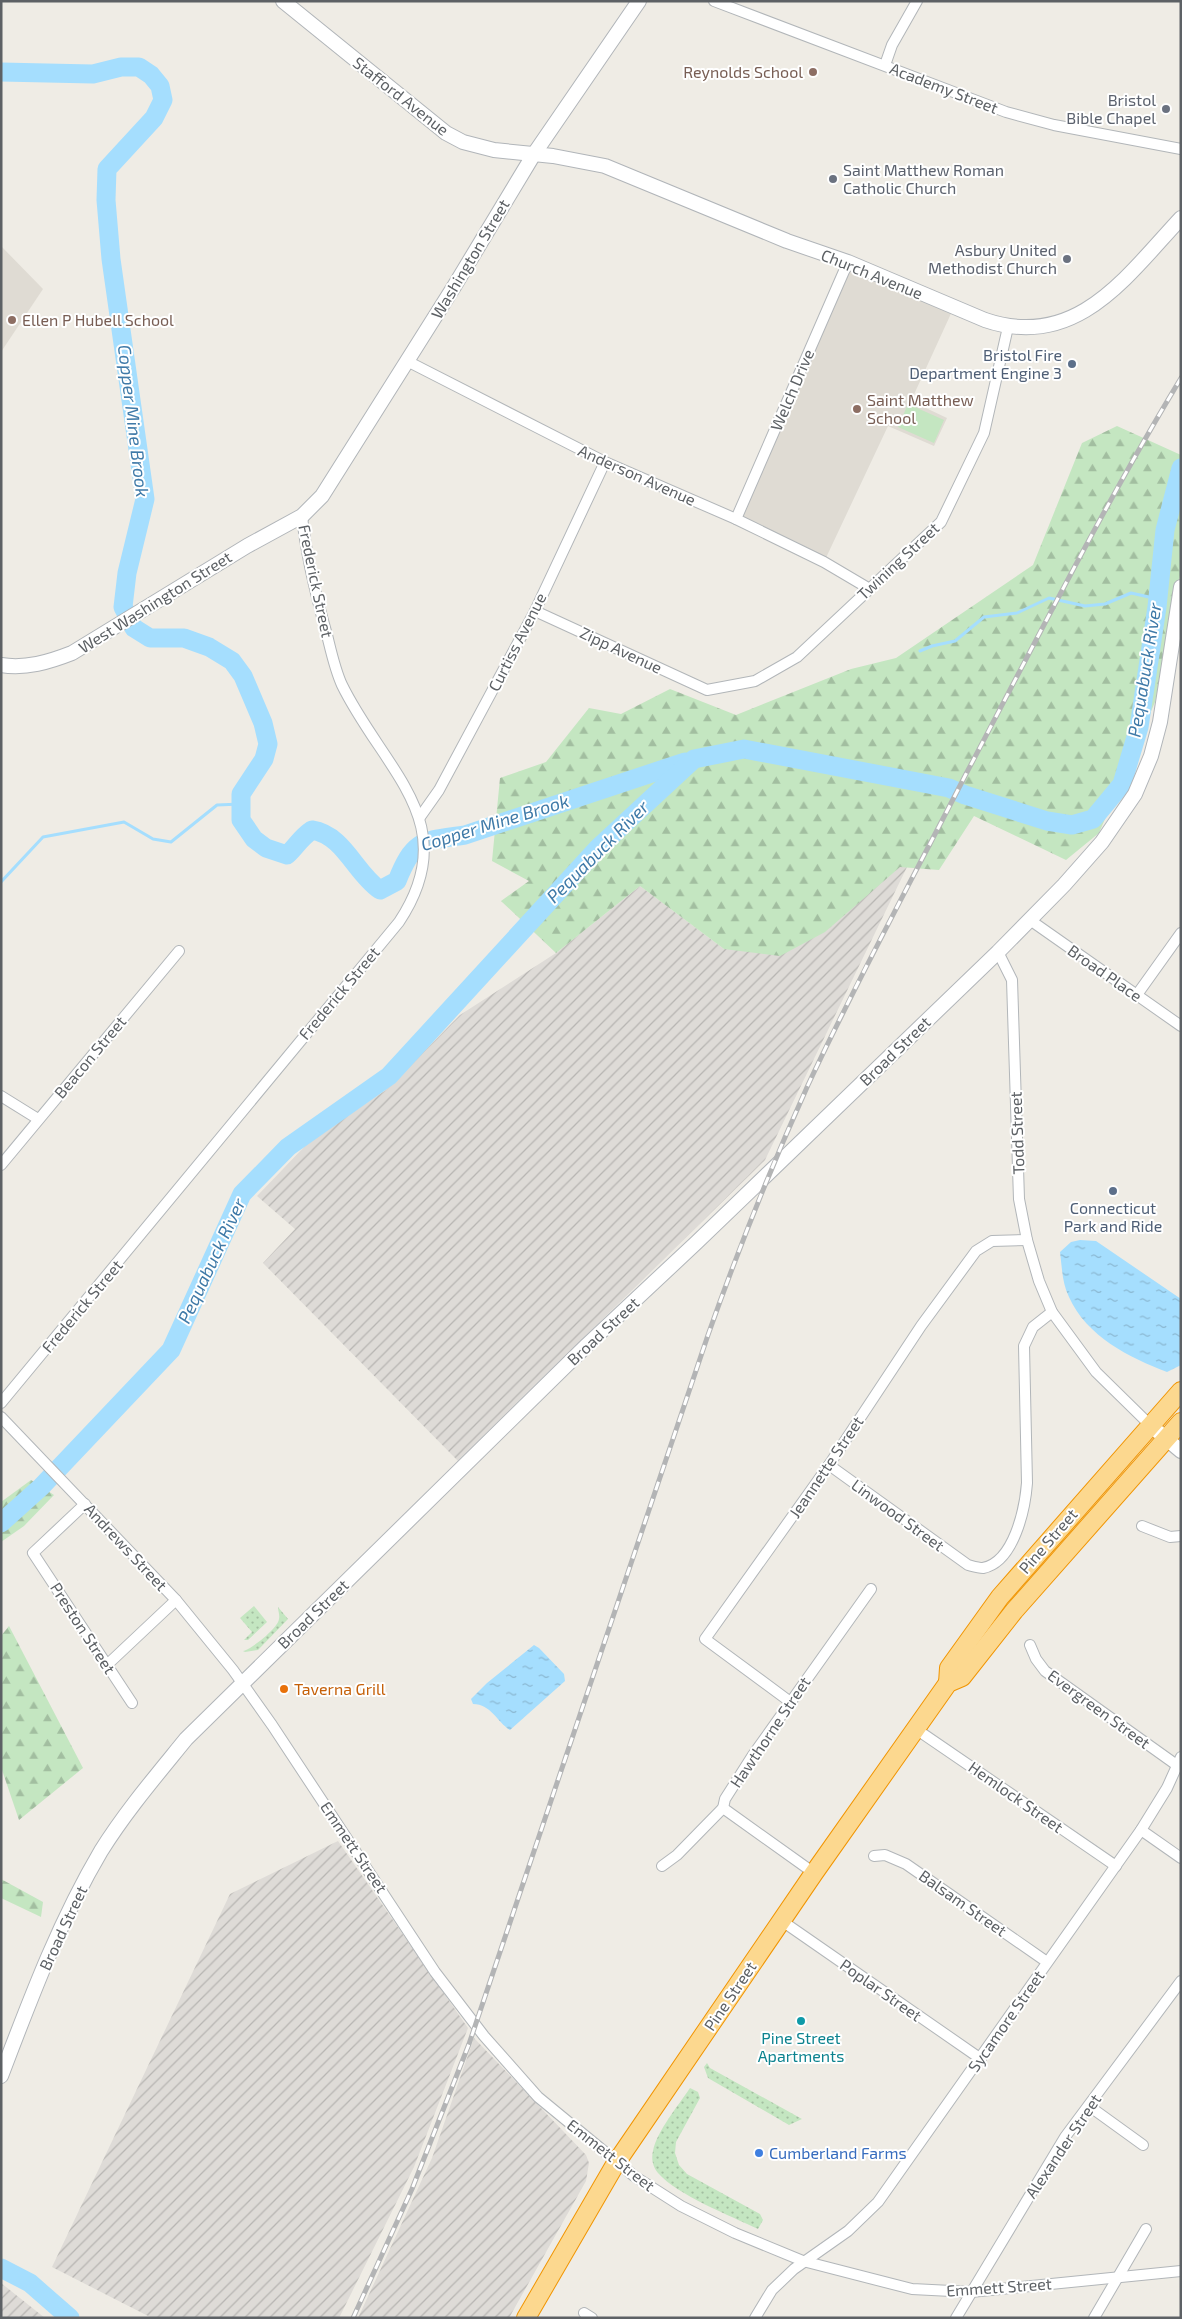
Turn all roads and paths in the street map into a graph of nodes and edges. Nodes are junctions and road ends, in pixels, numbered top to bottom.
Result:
1 (283, 1) edge
2 (639, 1) edge
3 (714, 1) edge
4 (917, 1) edge
5 (885, 65) junction
6 (1181, 149) edge
7 (534, 154) junction
8 (1181, 218) edge
9 (848, 262) junction
10 (1008, 327) junction
11 (407, 361) junction
12 (606, 462) junction
13 (302, 516) junction
14 (736, 519) junction
15 (1181, 587) edge
16 (868, 588) junction
17 (534, 611) junction
18 (1, 665) edge
19 (707, 690) joint
20 (420, 816) junction
21 (1030, 920) junction
22 (1181, 933) edge
23 (179, 951) dead end
24 (998, 952) junction
25 (1136, 996) junction
26 (1181, 1026) edge
27 (1, 1096) edge
28 (38, 1119) junction
29 (1, 1165) edge
30 (1026, 1240) junction
31 (1052, 1312) junction
32 (1181, 1391) edge
33 (1, 1403) edge
34 (1, 1417) edge
35 (1181, 1422) edge
36 (1150, 1425) junction
37 (1166, 1439) junction
38 (1181, 1451) edge
39 (829, 1465) junction
40 (85, 1504) junction
41 (1142, 1526) dead end
42 (1181, 1536) edge
43 (871, 1589) dead end
44 (176, 1600) junction
45 (1030, 1644) dead end
46 (108, 1664) junction
47 (948, 1683) junction
48 (242, 1684) junction
49 (789, 1701) junction
50 (132, 1703) dead end
51 (916, 1729) junction
52 (1179, 1762) edge
53 (723, 1808) junction
54 (1141, 1830) junction
55 (874, 1856) dead end
56 (1181, 1858) edge
57 (662, 1866) dead end
58 (1116, 1866) junction
59 (814, 1873) junction
60 (782, 1921) junction
61 (1047, 1962) junction
62 (1181, 1981) edge
63 (981, 2059) junction
64 (1, 2076) edge
65 (1088, 2106) junction
66 (1143, 2145) dead end
67 (616, 2163) junction
68 (1146, 2229) dead end
69 (803, 2261) junction
70 (1181, 2271) edge
71 (1119, 2276) junction
72 (971, 2292) junction
73 (526, 2318) edge
74 (755, 2318) edge
75 (956, 2318) edge
76 (1094, 2318) edge

1 - 7 main road, Stafford Avenue
2 - 7 main road, Washington Street
3 - 5 street, Academy Street
4 - 5 street
5 - 6 street, Academy Street
7 - 9 main road, Church Avenue
7 - 11 main road, Washington Street
8 - 10 main road, Church Avenue
9 - 10 main road, Church Avenue
9 - 14 street, Welch Drive
10 - 16 street, Twining Street
11 - 12 street, Anderson Avenue
11 - 13 main road, Washington Street
12 - 14 street, Anderson Avenue
12 - 17 street, Curtiss Avenue
13 - 18 main road, West Washington Street
13 - 20 street, Frederick Street
14 - 16 street, Anderson Avenue
15 - 21 main road, Broad Street
16 - 19 street, Twining Street
17 - 19 street, Zipp Avenue
17 - 20 street, Curtiss Avenue
20 - 33 street, Frederick Street
21 - 24 main road, Broad Street
21 - 25 street, Broad Place
22 - 25 street
23 - 28 street, Beacon Street
24 - 30 street, Todd Street
24 - 48 main road, Broad Street
25 - 26 street, Broad Place
27 - 28 street
28 - 29 street, Beacon Street
30 - 31 street, Todd Street
30 - 39 street, Jeannette Street
31 - 36 street, Todd Street
31 - 39 street, Linwood Street
32 - 36 highway, Pine Street
34 - 40 street, Andrews Street
35 - 37 highway, Pine Street
36 - 37 main road
36 - 47 highway, Pine Street
37 - 38 main road
37 - 47 highway, Pine Street
39 - 49 street, Jeannette Street
40 - 44 street, Andrews Street
40 - 46 street, Preston Street
41 - 42 street
43 - 49 street, Hawthorne Street
44 - 46 street
44 - 48 street, Andrews Street
45 - 52 street, Evergreen Street
46 - 50 street, Preston Street
47 - 51 highway, Pine Street
48 - 64 main road, Broad Street
48 - 67 street, Emmett Street
49 - 53 street, Hawthorne Street
51 - 58 street, Hemlock Street
51 - 59 highway, Pine Street
52 - 54 street, Sycamore Street
53 - 57 street, Hawthorne Street
53 - 59 street
54 - 56 street
54 - 58 street, Sycamore Street
55 - 61 street, Balsam Street
58 - 61 street, Sycamore Street
59 - 60 highway, Pine Street
60 - 63 street, Poplar Street
60 - 67 highway, Pine Street
61 - 63 street, Sycamore Street
62 - 65 street, Alexander Street
63 - 69 street, Sycamore Street
65 - 66 street
65 - 72 street, Alexander Street
67 - 69 street, Emmett Street
67 - 73 highway, Pine Street
68 - 71 street
69 - 72 street, Emmett Street
69 - 74 street, Sycamore Street
70 - 71 street, Emmett Street
71 - 72 street, Emmett Street
71 - 76 street
72 - 75 street, Alexander Street

